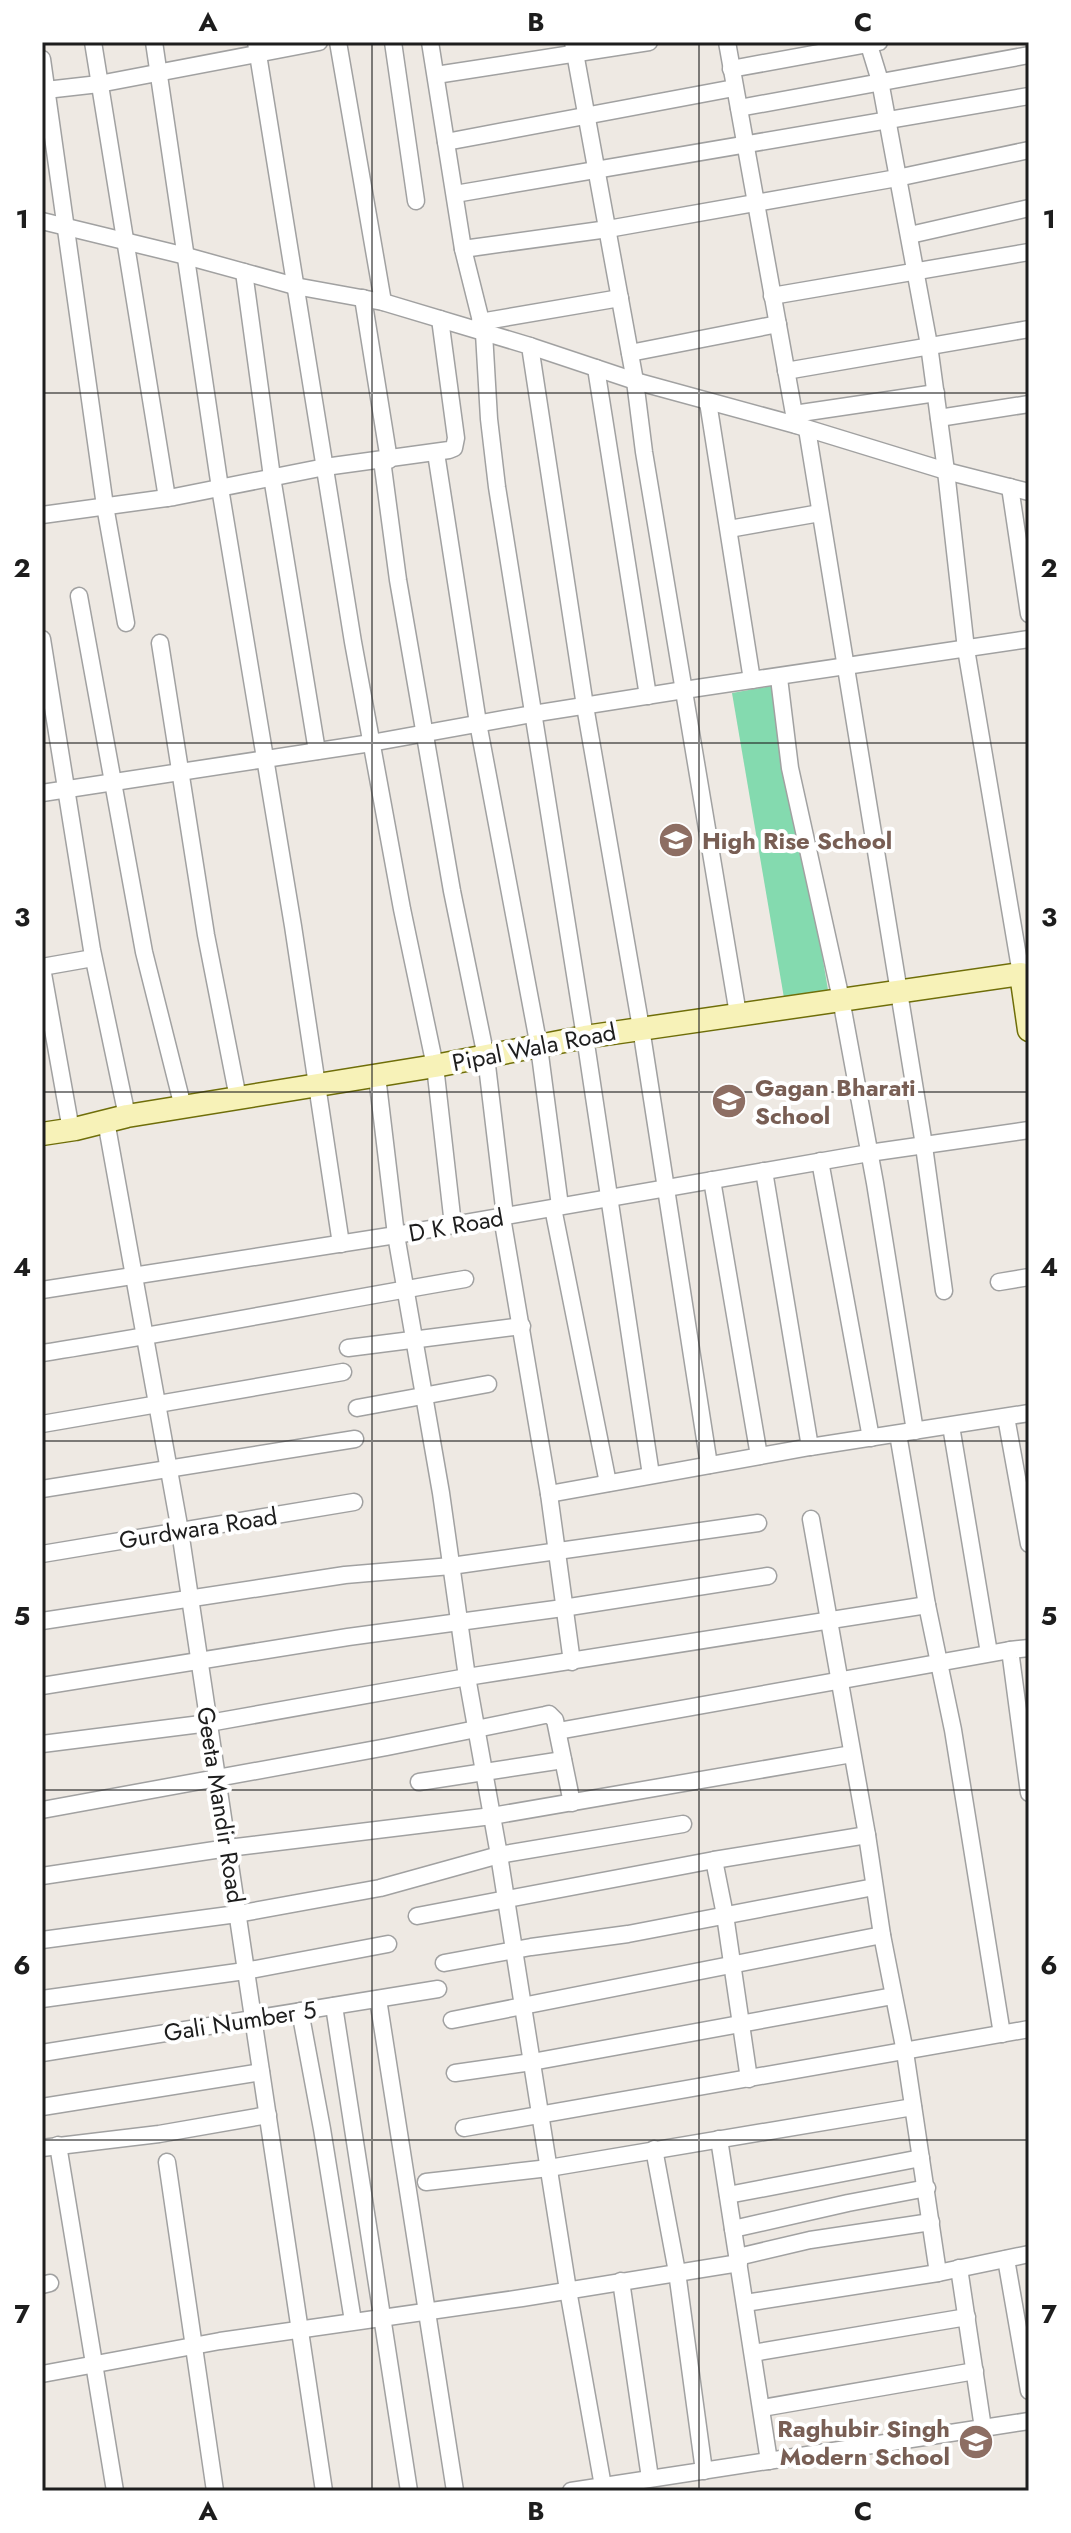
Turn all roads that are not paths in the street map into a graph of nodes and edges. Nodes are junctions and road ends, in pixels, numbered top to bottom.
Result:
1 (93, 42) edge
2 (154, 42) edge
3 (319, 42) edge
4 (338, 42) edge
5 (393, 42) edge
6 (430, 42) edge
7 (649, 42) edge
8 (727, 42) edge
9 (872, 43) edge
10 (574, 47) edge
11 (257, 48) edge
12 (1029, 55) edge
13 (42, 59) edge
14 (731, 69) junction
15 (158, 71) junction
16 (436, 75) junction
17 (880, 81) junction
18 (99, 84) junction
19 (734, 88) junction
20 (46, 90) junction
21 (1029, 96) edge
22 (739, 108) junction
23 (587, 116) junction
24 (888, 121) junction
25 (446, 142) junction
26 (746, 145) junction
27 (1029, 150) edge
28 (597, 171) junction
29 (897, 178) junction
30 (455, 194) junction
31 (416, 201) dead end
32 (756, 201) junction
33 (1029, 208) edge
34 (42, 221) edge
35 (67, 228) junction
36 (608, 229) junction
37 (910, 235) junction
38 (126, 243) junction
39 (463, 249) junction
40 (1029, 252) edge
41 (186, 256) junction
42 (244, 272) junction
43 (916, 272) junction
44 (295, 286) junction
45 (772, 296) junction
46 (363, 298) junction
47 (620, 298) junction
48 (383, 302) junction
49 (440, 319) junction
50 (778, 324) junction
51 (482, 328) junction
52 (1029, 329) edge
53 (929, 345) junction
54 (530, 346) junction
55 (630, 353) junction
56 (596, 368) junction
57 (786, 371) junction
58 (635, 381) junction
59 (936, 393) junction
60 (708, 402) junction
61 (1029, 404) edge
62 (939, 418) junction
63 (799, 423) junction
64 (436, 453) junction
65 (385, 460) junction
66 (325, 467) junction
67 (946, 471) junction
68 (272, 477) junction
69 (1010, 487) junction
70 (220, 488) junction
71 (1029, 492) edge
72 (167, 498) junction
73 (105, 506) junction
74 (820, 513) junction
75 (42, 515) edge
76 (729, 529) junction
77 (79, 596) dead end
78 (1029, 614) edge
79 (126, 623) dead end
80 (42, 639) edge
81 (1029, 639) edge
82 (160, 643) dead end
83 (966, 649) junction
84 (847, 666) junction
85 (779, 678) junction
86 (752, 680) junction
87 (684, 690) junction
88 (648, 696) junction
89 (585, 706) junction
90 (532, 714) junction
91 (478, 723) junction
92 (424, 734) junction
93 (371, 743) junction
94 (317, 751) junction
95 (266, 758) junction
96 (180, 772) junction
97 (112, 782) junction
98 (66, 789) junction
99 (42, 793) edge
100 (93, 958) junction
101 (42, 967) edge
102 (1025, 973) edge
103 (897, 991) junction
104 (841, 999) junction
105 (738, 1014) junction
106 (641, 1028) junction
107 (1029, 1030) edge
108 (585, 1037) junction
109 (539, 1047) junction
110 (486, 1057) junction
111 (435, 1066) junction
112 (377, 1076) junction
113 (316, 1086) junction
114 (238, 1098) junction
115 (183, 1107) junction
116 (116, 1118) junction
117 (71, 1130) junction
118 (1029, 1130) edge
119 (42, 1134) edge
120 (923, 1145) junction
121 (869, 1153) junction
122 (820, 1161) junction
123 (764, 1171) junction
124 (712, 1180) junction
125 (665, 1188) junction
126 (608, 1198) junction
127 (557, 1207) junction
128 (503, 1216) junction
129 (453, 1225) junction
130 (396, 1235) junction
131 (341, 1244) junction
132 (134, 1276) junction
133 (1029, 1277) edge
134 (465, 1279) dead end
135 (999, 1282) dead end
136 (405, 1289) junction
137 (42, 1290) edge
138 (944, 1291) dead end
139 (522, 1326) junction
140 (145, 1337) junction
141 (414, 1339) junction
142 (348, 1348) dead end
143 (42, 1353) edge
144 (343, 1372) dead end
145 (488, 1384) dead end
146 (423, 1396) junction
147 (157, 1403) junction
148 (357, 1408) dead end
149 (1029, 1413) edge
150 (1006, 1417) junction
151 (42, 1424) edge
152 (951, 1426) junction
153 (906, 1432) junction
154 (871, 1438) junction
155 (355, 1439) dead end
156 (810, 1447) junction
157 (759, 1456) junction
158 (709, 1465) junction
159 (169, 1469) junction
160 (651, 1475) junction
161 (608, 1483) junction
162 (42, 1489) edge
163 (549, 1494) junction
164 (354, 1502) dead end
165 (811, 1519) dead end
166 (758, 1523) dead end
167 (180, 1531) junction
168 (1029, 1544) edge
169 (556, 1552) junction
170 (42, 1554) edge
171 (451, 1566) junction
172 (768, 1576) dead end
173 (190, 1600) junction
174 (927, 1605) junction
175 (563, 1608) junction
176 (828, 1620) junction
177 (42, 1621) edge
178 (459, 1622) junction
179 (1029, 1648) edge
180 (1010, 1650) junction
181 (989, 1653) junction
182 (199, 1660) junction
183 (572, 1662) junction
184 (940, 1662) junction
185 (467, 1677) junction
186 (840, 1680) junction
187 (42, 1686) edge
188 (209, 1723) junction
189 (476, 1729) junction
190 (558, 1731) junction
191 (42, 1744) edge
192 (852, 1754) junction
193 (563, 1760) junction
194 (484, 1772) junction
195 (217, 1779) junction
196 (419, 1782) dead end
197 (1029, 1793) edge
198 (572, 1803) junction
199 (42, 1810) edge
200 (492, 1816) junction
201 (683, 1824) dead end
202 (867, 1835) junction
203 (228, 1848) junction
204 (499, 1855) junction
205 (714, 1860) junction
206 (42, 1876) edge
207 (874, 1887) junction
208 (506, 1898) junction
209 (237, 1914) junction
210 (725, 1915) junction
211 (417, 1916) dead end
212 (882, 1935) junction
213 (42, 1940) edge
214 (388, 1944) dead end
215 (515, 1950) junction
216 (444, 1963) dead end
217 (732, 1965) junction
218 (245, 1971) junction
219 (438, 1989) dead end
220 (893, 1996) junction
221 (42, 1999) edge
222 (378, 1999) junction
223 (334, 2006) junction
224 (523, 2007) junction
225 (300, 2011) junction
226 (253, 2020) junction
227 (452, 2020) dead end
228 (740, 2025) junction
229 (1029, 2029) edge
230 (1002, 2034) junction
231 (905, 2052) junction
232 (42, 2053) edge
233 (532, 2062) junction
234 (261, 2072) junction
235 (455, 2073) dead end
236 (749, 2079) junction
237 (42, 2107) edge
238 (913, 2107) junction
239 (540, 2114) junction
240 (268, 2115) junction
241 (464, 2128) dead end
242 (719, 2139) junction
243 (50, 2147) edge
244 (654, 2149) junction
245 (921, 2158) junction
246 (167, 2162) dead end
247 (549, 2168) junction
248 (426, 2182) dead end
249 (927, 2188) junction
250 (728, 2195) junction
251 (931, 2222) junction
252 (733, 2229) junction
253 (1029, 2254) edge
254 (1006, 2259) junction
255 (738, 2260) junction
256 (959, 2268) junction
257 (677, 2272) junction
258 (938, 2273) junction
259 (621, 2281) junction
260 (568, 2290) junction
261 (745, 2303) junction
262 (428, 2312) junction
263 (967, 2317) junction
264 (381, 2319) junction
265 (353, 2321) junction
266 (300, 2329) junction
267 (193, 2346) junction
268 (753, 2353) junction
269 (93, 2365) junction
270 (975, 2371) junction
271 (42, 2374) edge
272 (1029, 2391) edge
273 (762, 2408) junction
274 (1029, 2421) edge
275 (983, 2428) junction
276 (769, 2461) junction
277 (704, 2471) junction
278 (660, 2482) edge
279 (603, 2486) junction
280 (115, 2491) edge
281 (215, 2491) edge
282 (324, 2491) edge
283 (409, 2491) edge
284 (455, 2491) edge
285 (571, 2491) edge

1 - 18 street
2 - 15 street
3 - 11 street
4 - 48 street
5 - 31 street
6 - 16 street
7 - 10 street
8 - 14 street
9 - 14 street
9 - 17 street
10 - 16 street
10 - 23 street
11 - 15 street
11 - 44 street
12 - 17 street
13 - 20 street
14 - 19 street
15 - 18 street
15 - 41 street
16 - 25 street
17 - 22 street
17 - 24 street
18 - 20 street
18 - 38 street
19 - 22 street
19 - 23 street
20 - 35 street
21 - 24 street
22 - 26 street
23 - 25 street
23 - 28 street
24 - 26 street
24 - 29 street
25 - 30 street
26 - 28 street
26 - 32 street
27 - 29 street
28 - 30 street
28 - 36 street
29 - 32 street
29 - 37 street
30 - 39 street
32 - 36 street
32 - 45 street
33 - 37 street
34 - 35 street
35 - 38 street
35 - 73 street
36 - 39 street
36 - 47 street
37 - 43 street
38 - 41 street
38 - 72 street
39 - 51 street
40 - 43 street
41 - 42 street
41 - 70 street
42 - 44 street
42 - 68 street
43 - 45 street
43 - 53 street
44 - 46 street
44 - 66 street
45 - 50 street
46 - 48 street
46 - 65 street
47 - 51 street
47 - 55 street
48 - 49 street
49 - 51 street
49 - 64 street
50 - 55 street
50 - 57 street
51 - 54 street
51 - 90 street
52 - 53 street
53 - 57 street
53 - 59 street
54 - 56 street
54 - 89 street
55 - 58 street
56 - 58 street
56 - 88 street
57 - 63 street
58 - 60 street
58 - 87 street
59 - 62 street
59 - 63 street
60 - 63 street
60 - 76 street
61 - 62 street
62 - 67 street
63 - 67 street
63 - 74 street
64 - 65 street
64 - 91 street
65 - 66 street
65 - 92 street
66 - 68 street
66 - 93 street
67 - 69 street
67 - 83 street
68 - 70 street
68 - 94 street
69 - 71 street
69 - 78 street
70 - 72 street
70 - 95 street
72 - 73 street
73 - 75 street
73 - 79 street
74 - 76 street
74 - 84 street
76 - 86 street
77 - 97 street
80 - 98 street, Geeta Mandir Road
81 - 83 street
82 - 96 street
83 - 84 street
83 - 102 street
84 - 85 street
84 - 103 street
85 - 86 street
85 - 104 street
86 - 87 street
87 - 88 street
87 - 105 street
88 - 89 street
89 - 90 street
89 - 106 street
90 - 91 street
90 - 108 street
91 - 92 street
91 - 109 street
92 - 93 street
92 - 110 street
93 - 94 street
93 - 111 street
94 - 95 street
95 - 96 street
95 - 113 street
96 - 97 street
96 - 114 street
97 - 98 street
97 - 115 street
98 - 99 street
98 - 100 street, Geeta Mandir Road
100 - 101 street
100 - 116 street, Geeta Mandir Road
101 - 117 street
102 - 103 street, Pipal Wala Road
102 - 107 street
103 - 104 street, Pipal Wala Road
103 - 120 street
104 - 105 street, Pipal Wala Road
104 - 121 street
105 - 106 street, Pipal Wala Road
106 - 108 street, Pipal Wala Road
106 - 125 street
108 - 109 street, Pipal Wala Road
108 - 126 street
109 - 110 street, Pipal Wala Road
109 - 127 street
110 - 111 street, Pipal Wala Road
110 - 128 street
111 - 112 street, Pipal Wala Road
111 - 129 street
112 - 113 street, Pipal Wala Road
112 - 130 street
113 - 114 street, Pipal Wala Road
113 - 131 street
114 - 115 street, Pipal Wala Road
115 - 116 street, Pipal Wala Road
116 - 117 street, Pipal Wala Road
116 - 132 street, Geeta Mandir Road
117 - 119 street, Pipal Wala Road
118 - 120 street, D K Road
120 - 121 street, D K Road
120 - 138 street
121 - 122 street, D K Road
121 - 153 street
122 - 123 street, D K Road
122 - 154 street
123 - 124 street, D K Road
123 - 156 street
124 - 125 street, D K Road
124 - 157 street
125 - 126 street, D K Road
125 - 158 street
126 - 127 street, D K Road
126 - 160 street
127 - 128 street, D K Road
127 - 161 street
128 - 129 street, D K Road
128 - 139 street
129 - 130 street, D K Road
130 - 131 street, D K Road
130 - 136 street
131 - 132 street, D K Road
132 - 137 street, D K Road
132 - 140 street, Geeta Mandir Road
133 - 135 street
134 - 136 street
136 - 140 street
136 - 141 street
139 - 141 street
139 - 163 street
140 - 143 street
140 - 147 street, Geeta Mandir Road
141 - 142 street
141 - 146 street
144 - 147 street
145 - 146 street
146 - 148 street
146 - 171 street
147 - 151 street
147 - 159 street, Geeta Mandir Road
149 - 150 street
150 - 152 street
150 - 168 street
152 - 153 street
152 - 181 street
153 - 154 street
153 - 174 street
154 - 156 street
155 - 159 street
156 - 157 street
157 - 158 street
158 - 160 street
159 - 162 street
159 - 167 street, Geeta Mandir Road
160 - 161 street
161 - 163 street
163 - 169 street
164 - 167 street, Gurdwara Road
165 - 176 street
166 - 169 street
167 - 170 street, Gurdwara Road
167 - 173 street, Geeta Mandir Road
169 - 171 street
169 - 175 street
171 - 173 street
171 - 178 street
172 - 175 street
173 - 177 street
173 - 182 street, Geeta Mandir Road
174 - 176 street
174 - 184 street
175 - 178 street
175 - 183 street
176 - 183 street
176 - 186 street
178 - 182 street
178 - 185 street
179 - 180 street
180 - 181 street
180 - 197 street
181 - 184 street
182 - 187 street
182 - 188 street, Geeta Mandir Road
183 - 185 street
184 - 186 street
184 - 230 street
185 - 188 street
185 - 189 street
186 - 190 street
186 - 192 street
188 - 191 street
188 - 195 street, Geeta Mandir Road
189 - 190 street
189 - 194 street
189 - 195 street
190 - 193 street
192 - 198 street
192 - 202 street
193 - 194 street
193 - 198 street
194 - 196 street
194 - 200 street
195 - 199 street
195 - 203 street, Geeta Mandir Road
198 - 200 street
200 - 203 street
200 - 204 street
201 - 204 street
202 - 205 street
202 - 207 street
203 - 206 street
203 - 209 street, Geeta Mandir Road
204 - 208 street
204 - 209 street
205 - 208 street
205 - 210 street
207 - 210 street
207 - 212 street
208 - 211 street
208 - 215 street
209 - 213 street
209 - 218 street, Geeta Mandir Road
210 - 215 street
210 - 217 street
212 - 217 street
212 - 220 street
214 - 218 street
215 - 216 street
215 - 224 street
217 - 224 street
217 - 228 street
218 - 221 street
218 - 226 street, Geeta Mandir Road
219 - 222 street, Gali Number 5
220 - 228 street
220 - 231 street
222 - 223 street, Gali Number 5
222 - 262 street
223 - 225 street, Gali Number 5
223 - 264 street
224 - 227 street
224 - 233 street
225 - 226 street, Gali Number 5
225 - 265 street
226 - 232 street, Gali Number 5
226 - 234 street, Geeta Mandir Road
228 - 233 street
228 - 236 street
229 - 230 street
230 - 231 street
231 - 236 street
231 - 238 street
233 - 235 street
233 - 239 street
234 - 237 street
234 - 240 street, Geeta Mandir Road
236 - 239 street
238 - 242 street
238 - 245 street
239 - 241 street
239 - 247 street
240 - 243 street
240 - 266 street, Geeta Mandir Road
242 - 244 street
242 - 250 street
243 - 269 street
244 - 247 street
244 - 257 street
245 - 249 street
245 - 250 street
246 - 267 street
247 - 248 street
247 - 260 street
249 - 251 street
249 - 252 street
250 - 252 street
251 - 255 street
251 - 258 street
252 - 255 street
253 - 254 street
254 - 256 street
254 - 272 street
255 - 257 street
255 - 261 street
256 - 258 street
256 - 263 street
257 - 259 street
257 - 277 street
258 - 261 street
259 - 260 street
259 - 278 street
260 - 262 street
260 - 279 street
261 - 268 street
262 - 264 street
262 - 284 street
263 - 268 street
263 - 270 street
264 - 265 street
264 - 283 street
265 - 266 street
266 - 267 street
266 - 282 street, Geeta Mandir Road
267 - 269 street
267 - 281 street
268 - 273 street
269 - 271 street
269 - 280 street
270 - 273 street
270 - 275 street
273 - 276 street
274 - 275 street
275 - 276 street
276 - 277 street
277 - 278 street
278 - 279 street
279 - 285 street

